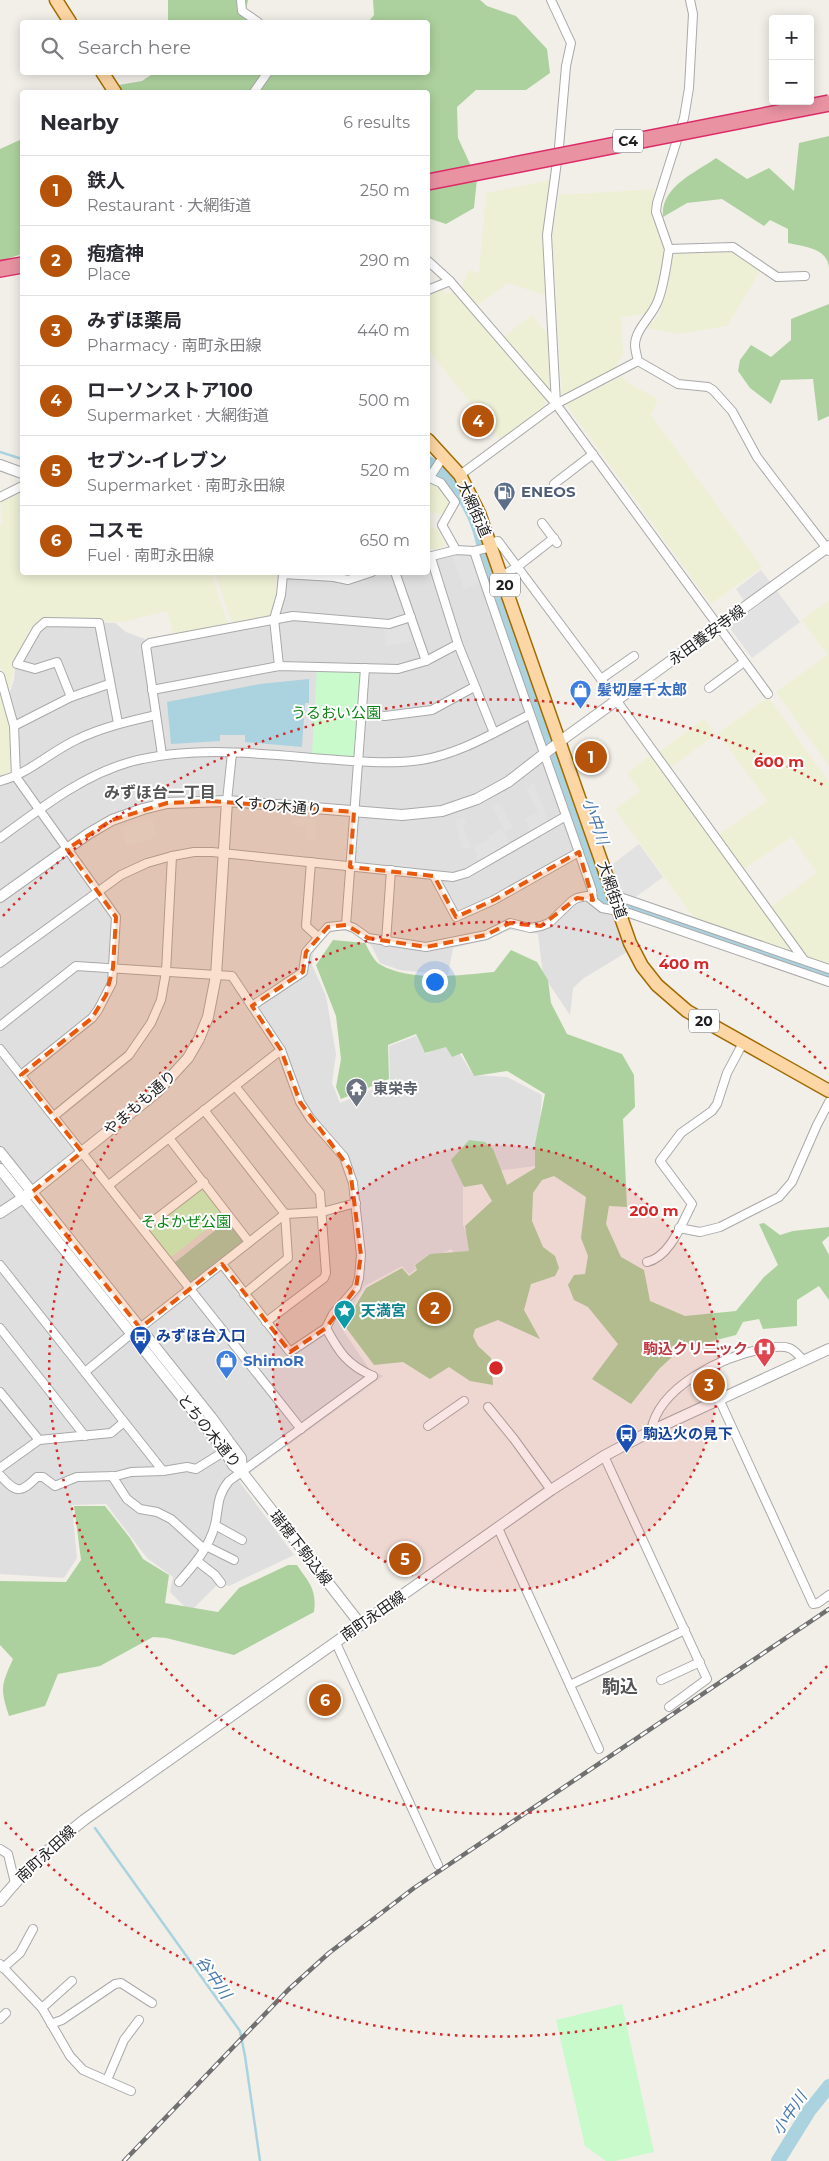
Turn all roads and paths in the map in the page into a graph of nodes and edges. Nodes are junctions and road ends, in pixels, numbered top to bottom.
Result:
1 (56, 0) edge
2 (242, 0) edge
3 (551, 0) edge
4 (690, 0) edge
5 (69, 20) edge
6 (255, 20) edge
7 (104, 75) edge
8 (266, 75) edge
9 (114, 90) edge
10 (255, 90) edge
11 (829, 103) edge
12 (430, 182) edge
13 (669, 249) junction
14 (430, 263) edge
15 (20, 265) edge
16 (0, 269) edge
17 (806, 276) dead end
18 (450, 281) junction
19 (430, 289) edge
20 (638, 361) junction
21 (556, 404) junction
22 (430, 442) edge
23 (593, 454) junction
24 (443, 457) junction
25 (0, 465) edge
26 (20, 472) edge
27 (460, 475) junction
28 (430, 476) edge
29 (430, 478) edge
30 (554, 484) dead end
31 (20, 487) edge
32 (0, 497) edge
33 (542, 523) dead end
34 (491, 545) junction
35 (828, 549) edge
36 (456, 550) junction
37 (474, 551) junction
38 (430, 558) edge
39 (430, 561) edge
40 (517, 567) junction
41 (283, 575) edge
42 (300, 575) edge
43 (363, 575) edge
44 (396, 575) edge
45 (502, 576) junction
46 (411, 617) junction
47 (274, 619) junction
48 (718, 627) junction
49 (458, 644) junction
50 (634, 656) dead end
51 (426, 662) junction
52 (744, 662) junction
53 (279, 666) junction
54 (365, 668) junction
55 (0, 676) edge
56 (601, 679) junction
57 (109, 684) junction
58 (474, 687) junction
59 (709, 688) dead end
60 (152, 690) junction
61 (768, 694) dead end
62 (71, 697) junction
63 (616, 701) junction
64 (362, 714) junction
65 (529, 714) junction
66 (156, 715) junction
67 (118, 724) junction
68 (14, 726) junction
69 (494, 733) junction
70 (561, 742) junction
71 (232, 753) junction
72 (162, 755) junction
73 (545, 755) junction
74 (358, 761) junction
75 (16, 777) junction
76 (0, 781) edge
77 (227, 802) junction
78 (39, 810) junction
79 (354, 812) junction
80 (566, 816) junction
81 (0, 838) edge
82 (67, 848) junction
83 (224, 852) junction
84 (579, 852) junction
85 (172, 856) junction
86 (311, 862) junction
87 (350, 867) junction
88 (391, 870) junction
89 (434, 876) junction
90 (97, 892) junction
91 (614, 896) junction
92 (0, 897) edge
93 (593, 900) junction
94 (619, 910) junction
95 (346, 925) junction
96 (318, 937) junction
97 (386, 942) junction
98 (804, 960) junction
99 (0, 963) edge
100 (113, 968) junction
101 (829, 969) edge
102 (166, 972) junction
103 (216, 976) junction
104 (829, 982) edge
105 (252, 1006) junction
106 (0, 1026) edge
107 (743, 1043) junction
108 (0, 1049) edge
109 (280, 1050) junction
110 (21, 1075) junction
111 (235, 1086) junction
112 (829, 1091) edge
113 (829, 1102) edge
114 (204, 1110) junction
115 (54, 1116) junction
116 (169, 1138) junction
117 (0, 1152) edge
118 (82, 1152) junction
119 (0, 1169) edge
120 (204, 1182) junction
121 (109, 1185) junction
122 (27, 1195) junction
123 (356, 1203) junction
124 (322, 1212) junction
125 (0, 1213) edge
126 (285, 1214) junction
127 (679, 1228) junction
128 (143, 1230) junction
129 (249, 1242) junction
130 (647, 1262) dead end
131 (222, 1264) junction
132 (0, 1266) edge
133 (190, 1288) junction
134 (244, 1294) junction
135 (266, 1322) junction
136 (0, 1328) edge
137 (326, 1328) junction
138 (136, 1331) junction
139 (829, 1349) edge
140 (803, 1360) junction
141 (85, 1372) junction
142 (0, 1392) edge
143 (719, 1399) junction
144 (464, 1401) dead end
145 (488, 1407) dead end
146 (124, 1422) junction
147 (428, 1426) dead end
148 (301, 1429) junction
149 (651, 1431) junction
150 (85, 1436) junction
151 (39, 1440) junction
152 (225, 1451) junction
153 (604, 1456) junction
154 (0, 1468) edge
155 (163, 1471) junction
156 (242, 1472) junction
157 (0, 1475) edge
158 (112, 1476) junction
159 (551, 1490) junction
160 (215, 1525) junction
161 (498, 1528) junction
162 (242, 1540) dead end
163 (205, 1547) junction
164 (234, 1560) dead end
165 (197, 1561) junction
166 (179, 1582) dead end
167 (221, 1583) dead end
168 (829, 1595) edge
169 (361, 1625) junction
170 (685, 1630) junction
171 (336, 1642) junction
172 (700, 1662) junction
173 (660, 1680) dead end
174 (570, 1685) junction
175 (669, 1707) dead end
176 (599, 1749) dead end
177 (0, 1849) edge
178 (438, 1864) dead end
179 (15, 1883) junction
180 (0, 1901) edge
181 (33, 1929) dead end
182 (1, 1966) edge
183 (72, 1981) dead end
184 (152, 2003) dead end
185 (42, 2008) junction
186 (139, 2020) dead end
187 (51, 2024) junction
188 (107, 2080) junction
189 (131, 2091) dead end

1 - 5 main road
2 - 6 street
3 - 21 street
4 - 13 street
7 - 9 main road
8 - 10 street
11 - 12 highway, C4, bridge
13 - 17 street
13 - 20 street
14 - 18 street
15 - 16 highway
18 - 19 street
18 - 21 street
20 - 21 street
20 - 35 street
21 - 23 street
21 - 27 street
22 - 24 main road, 大網街道 / 20
23 - 30 street
23 - 48 street
24 - 27 main road, 大網街道 / 20
24 - 28 street
25 - 26 street
27 - 34 main road, 大網街道 / 20
29 - 36 street
31 - 32 street
33 - 40 street
34 - 37 street
34 - 40 street
34 - 45 main road, 大網街道 / 20
35 - 48 street, 永田養安寺線
36 - 37 street
36 - 38 street
37 - 65 street
39 - 49 street
40 - 45 street
40 - 56 street
41 - 47 street
42 - 43 street
44 - 46 street
45 - 70 main road, 大網街道 / 20
46 - 47 street
46 - 51 street
47 - 53 street
47 - 60 street
48 - 52 street
48 - 63 street, 永田養安寺線
49 - 51 street
49 - 58 street
50 - 56 street
51 - 54 street
52 - 59 street
52 - 61 street
53 - 54 street
53 - 60 street
54 - 64 street
55 - 68 street
56 - 63 street
57 - 62 street
57 - 62 street
57 - 67 street
58 - 64 street
58 - 69 street
60 - 66 street
62 - 68 street
63 - 70 street, 永田養安寺線
63 - 98 street
64 - 74 street
65 - 69 street
65 - 73 street
66 - 67 street
66 - 72 street
67 - 75 street
68 - 75 street
69 - 74 street
70 - 73 street, くすの木通り
70 - 91 main road, 大網街道 / 20
71 - 72 street
71 - 74 street
71 - 77 street
72 - 78 street
73 - 79 street, くすの木通り
73 - 80 street
74 - 79 street
75 - 76 street
75 - 78 street
77 - 79 street, くすの木通り
77 - 82 street, くすの木通り
77 - 83 street, やまもも通り
78 - 81 street
78 - 82 street
79 - 87 street
80 - 84 street
80 - 89 street
82 - 90 street
82 - 92 street, くすの木通り
83 - 85 street
83 - 86 street
83 - 103 street, やまもも通り
84 - 89 street
84 - 93 street
85 - 90 street
85 - 102 street
86 - 87 street
86 - 96 street
87 - 88 street
87 - 95 street
88 - 89 street
88 - 97 street
90 - 99 street
90 - 100 street
91 - 94 main road, 大網街道 / 20
91 - 98 street
93 - 94 street
93 - 97 street
94 - 104 street
94 - 107 main road, 大網街道 / 20
95 - 96 street
95 - 97 street
96 - 105 street
98 - 101 street
100 - 102 street
100 - 106 street
100 - 110 street
102 - 103 street
102 - 115 street
103 - 105 street
103 - 118 street, やまもも通り
105 - 109 street
107 - 112 main road, 大網街道 / 20
107 - 127 street
108 - 110 street
109 - 111 street
109 - 123 street
110 - 115 street
111 - 114 street
111 - 124 street
113 - 127 street
114 - 116 street
114 - 126 street
115 - 118 street
116 - 120 street
116 - 121 street
117 - 122 street, とちの木通り
118 - 121 street
118 - 122 street, やまもも通り
119 - 122 street, とちの木通り
120 - 128 street
120 - 129 street
121 - 128 street
122 - 125 street, やまもも通り
122 - 138 street, とちの木通り
123 - 124 street
123 - 137 street
124 - 126 street
124 - 135 street
126 - 129 street
126 - 134 street
127 - 130 street
128 - 133 street
129 - 131 street
131 - 133 street
131 - 134 street
132 - 141 street
133 - 138 street
133 - 148 street
134 - 135 street
135 - 137 street
136 - 150 street
137 - 148 street
138 - 141 street
138 - 152 street, とちの木通り
138 - 156 street, とちの木通り
139 - 140 street, 南町永田線
140 - 143 street, 南町永田線
140 - 149 street
141 - 146 street
142 - 151 street
143 - 149 street, 南町永田線
143 - 168 street
144 - 147 street
145 - 159 street
146 - 150 street
146 - 155 street
148 - 156 street
149 - 153 street, 南町永田線
150 - 151 street
151 - 154 street
152 - 155 street
152 - 156 street, とちの木通り
153 - 159 street, 南町永田線
153 - 170 street
155 - 158 street
156 - 160 street
156 - 169 street, 瑞穂下駒込線
157 - 158 street
158 - 163 street
159 - 161 street, 南町永田線
160 - 162 street
160 - 163 street
161 - 169 street, 南町永田線
161 - 174 street
163 - 164 street
163 - 165 street
165 - 166 street
165 - 167 street
169 - 171 street, 南町永田線
170 - 172 street
170 - 174 street
171 - 178 street
171 - 179 street, 南町永田線
172 - 173 street
172 - 175 street
174 - 176 street
177 - 179 street
179 - 180 street, 南町永田線
181 - 182 street
182 - 185 street
183 - 185 street
184 - 187 street
185 - 187 street
186 - 188 street
187 - 188 street
188 - 189 street

